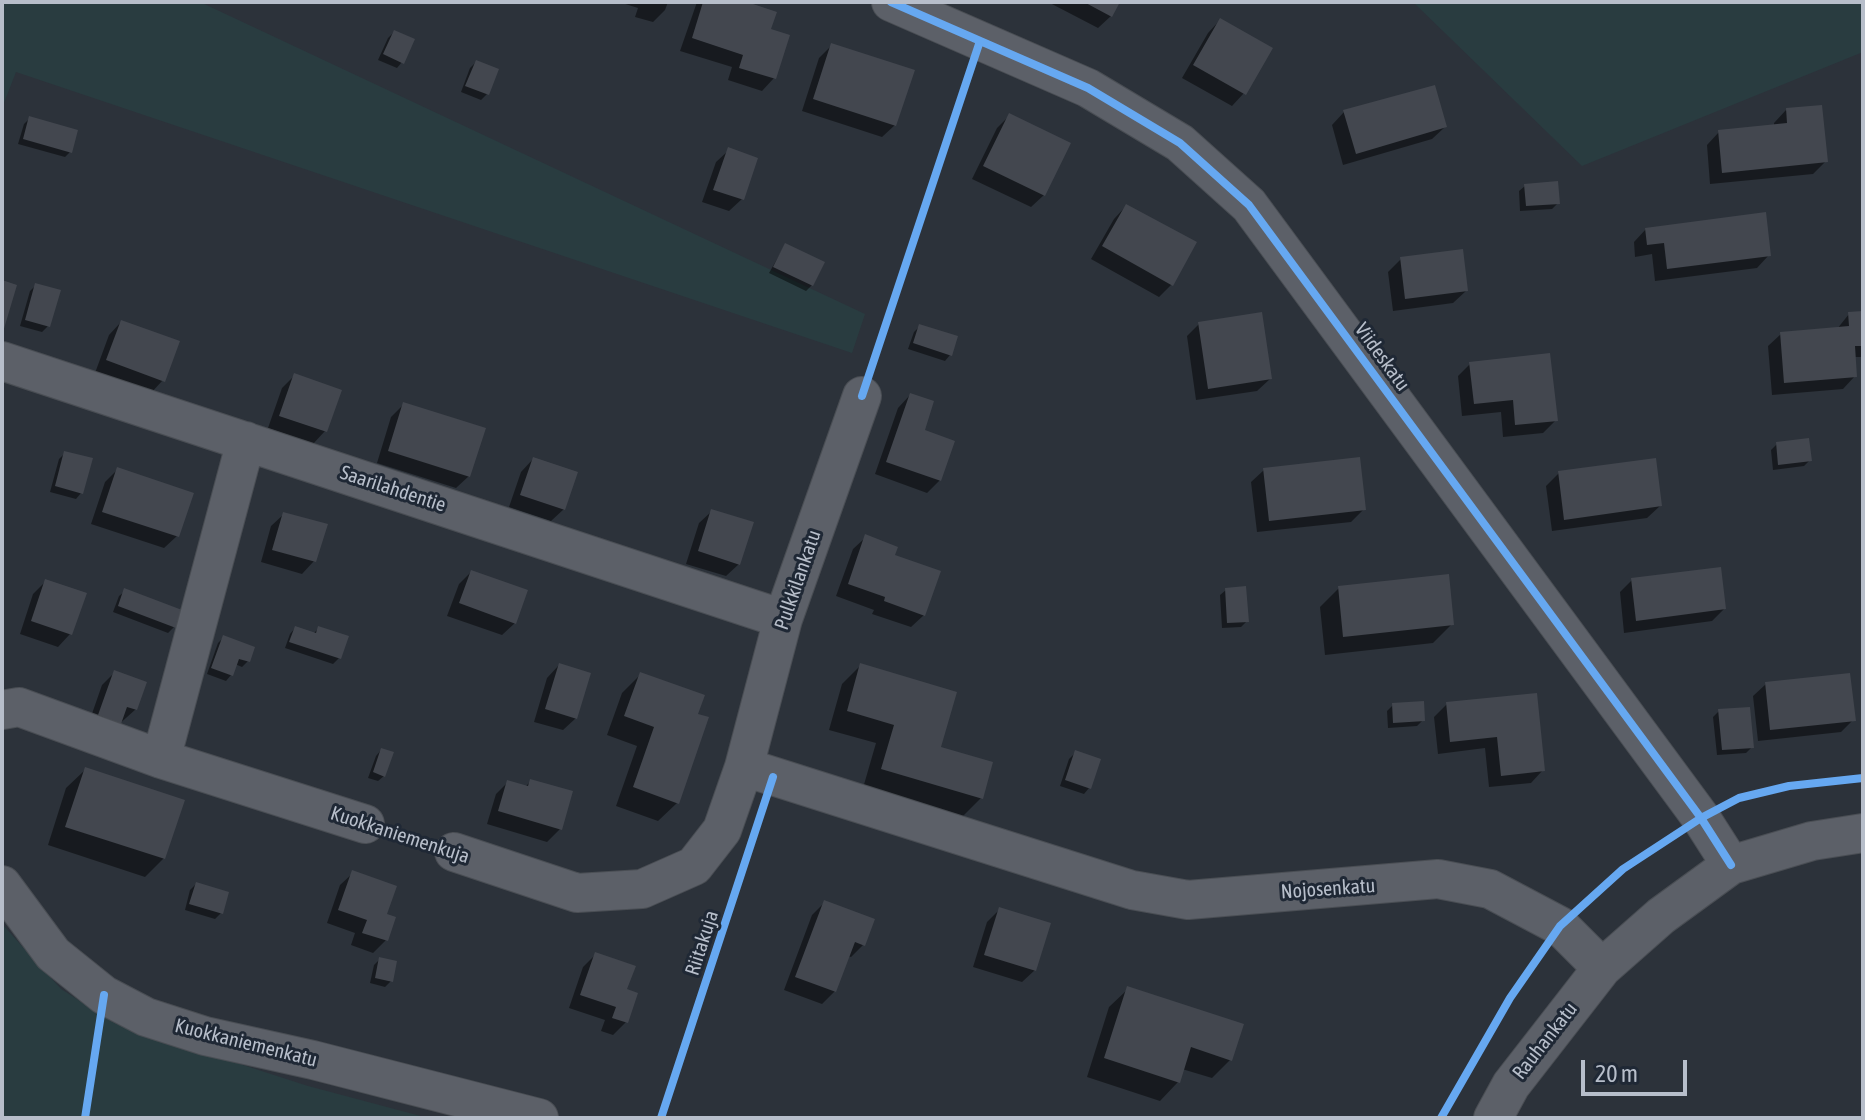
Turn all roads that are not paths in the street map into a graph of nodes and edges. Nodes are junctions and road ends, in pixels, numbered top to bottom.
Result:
1 (891, 2) edge
2 (2, 361) edge
3 (862, 396) dead end
4 (246, 441) junction
5 (783, 619) junction
6 (2, 710) edge
7 (161, 759) junction
8 (744, 767) junction
9 (365, 824) dead end
10 (1863, 833) edge
11 (454, 852) dead end
12 (1731, 865) junction
13 (2, 885) edge
14 (1602, 968) junction
15 (539, 1118) edge
16 (1493, 1118) edge

1 - 12 street, Viideskatu
2 - 4 street, Saarilahdentie
3 - 5 street, Pulkkilankatu
4 - 5 street, Saarilahdentie
4 - 7 street
5 - 8 street, Pulkkilankatu
6 - 7 street, Kuokkaniemenkuja
7 - 9 street, Kuokkaniemenkuja
8 - 11 street, Kuokkaniemenkuja
8 - 14 street, Nojosenkatu
10 - 12 street
12 - 14 street
13 - 15 street, Kuokkaniemenkatu
14 - 16 street, Rauhankatu

